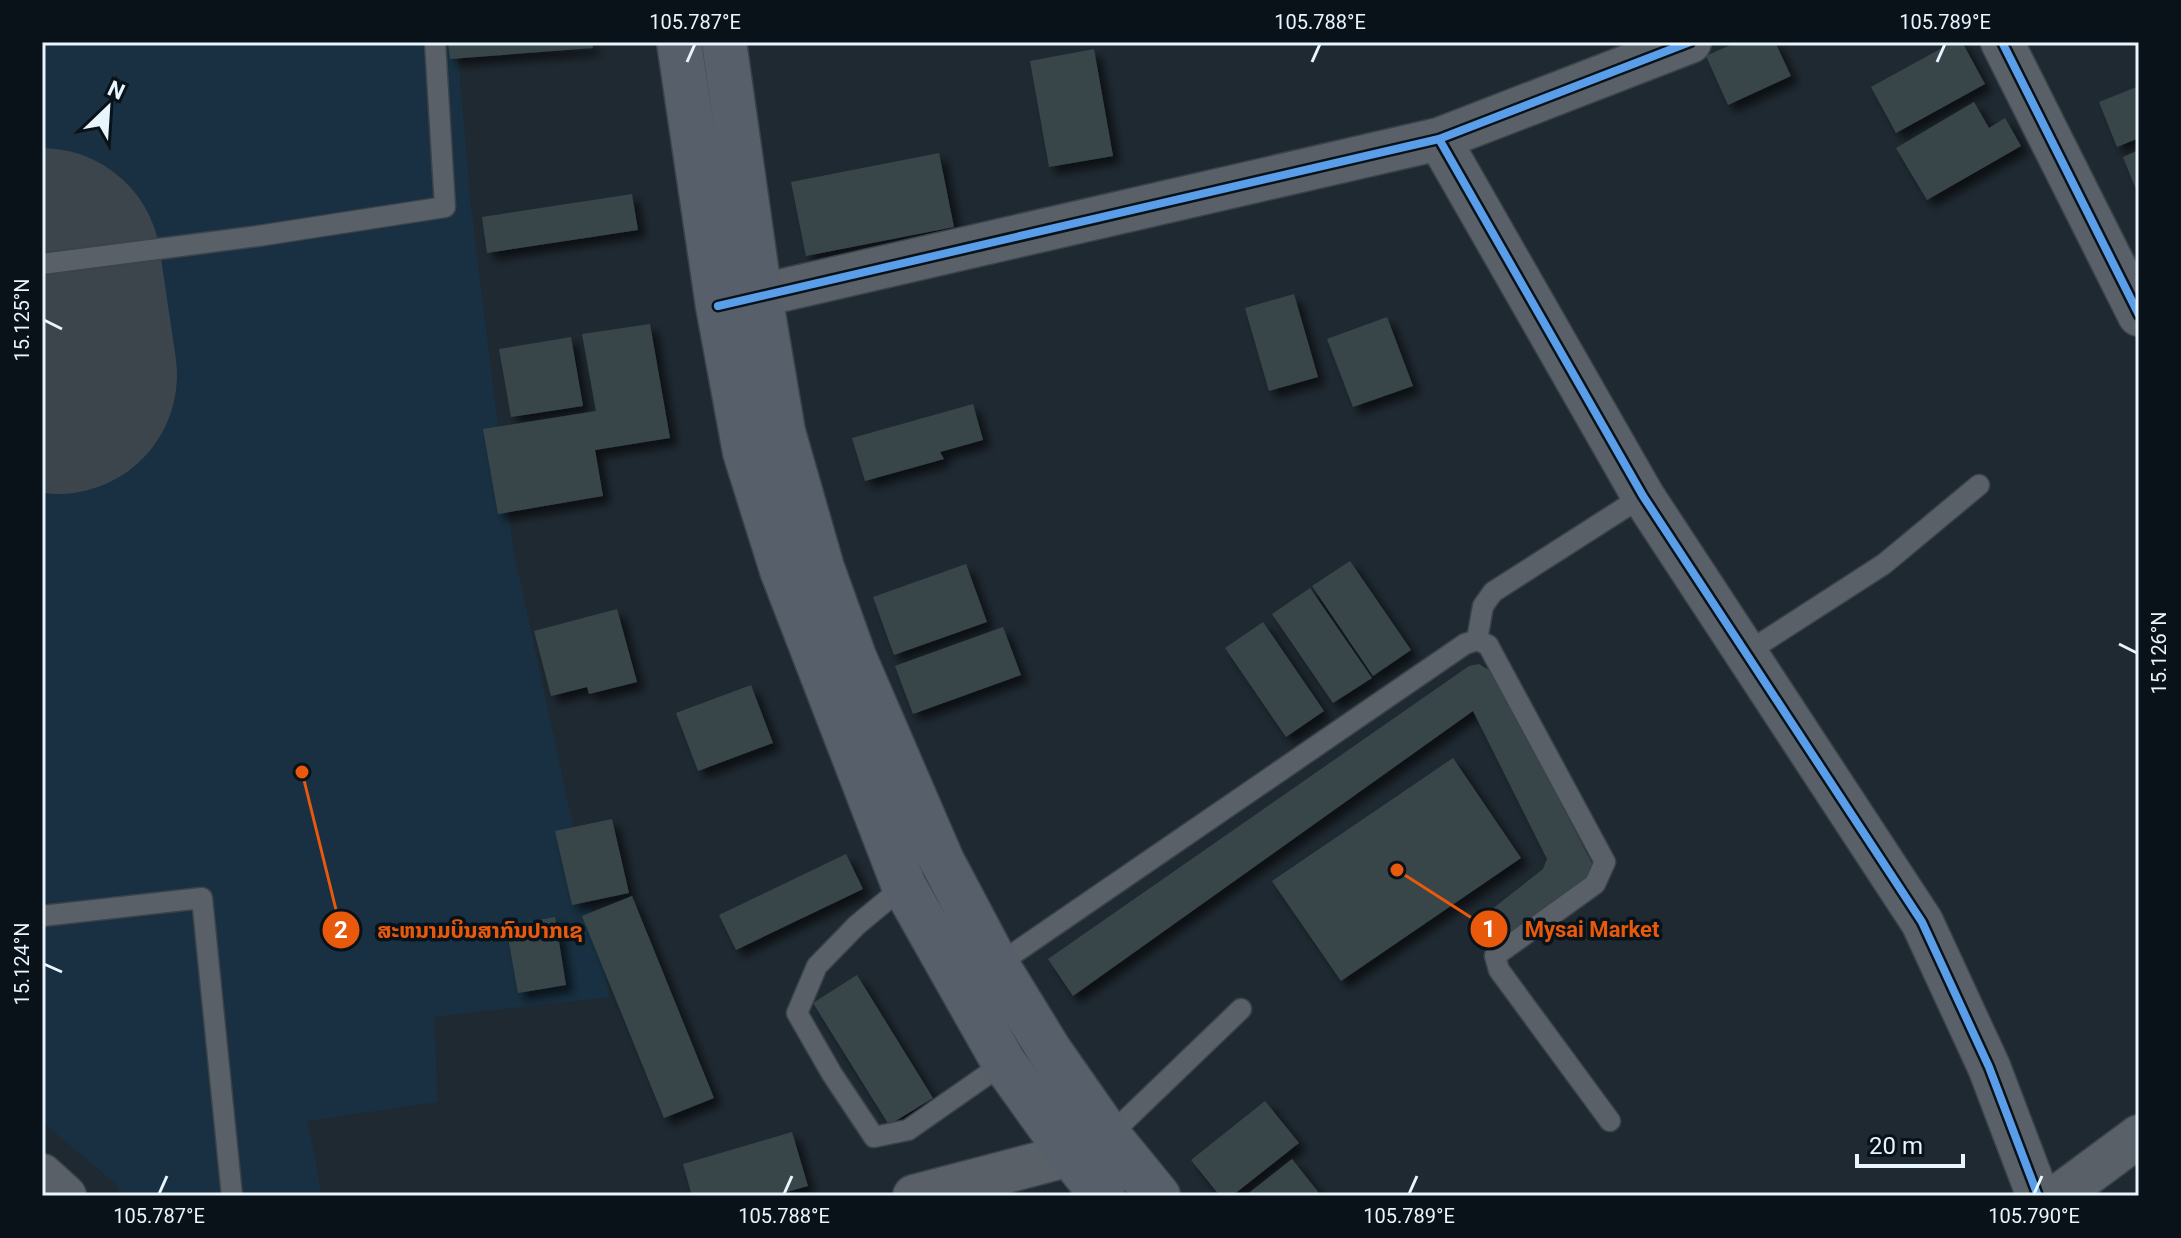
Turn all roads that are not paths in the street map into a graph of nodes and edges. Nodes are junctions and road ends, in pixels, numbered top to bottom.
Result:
1 (435, 42) edge
2 (679, 42) edge
3 (724, 42) edge
4 (1690, 42) edge
5 (2002, 42) edge
6 (1439, 139) junction
7 (42, 264) edge
8 (760, 296) junction
9 (718, 306) junction
10 (2139, 315) edge
11 (1979, 485) dead end
12 (1643, 496) junction
13 (1477, 640) junction
14 (1746, 653) junction
15 (904, 886) junction
16 (42, 916) edge
17 (997, 965) junction
18 (1241, 1009) dead end
19 (1004, 1063) junction
20 (1610, 1121) dead end
21 (1109, 1136) junction
22 (2139, 1136) edge
23 (1070, 1155) junction
24 (42, 1175) edge
25 (65, 1196) edge
26 (232, 1196) edge
27 (914, 1196) edge
28 (1103, 1196) edge
29 (1158, 1196) edge
30 (2038, 1196) edge
31 (2058, 1196) edge

1 - 7 lane
2 - 9 highway
3 - 8 highway
4 - 6 street
5 - 10 street
6 - 8 street
6 - 12 street
8 - 9 street
8 - 17 highway
9 - 15 highway
11 - 14 lane
12 - 13 lane
12 - 14 street
13 - 17 lane
13 - 20 lane
14 - 30 street
15 - 19 highway
15 - 19 lane
16 - 26 lane
17 - 21 highway
18 - 21 lane
19 - 23 highway
21 - 23 street
21 - 29 highway
22 - 31 street
23 - 27 street
23 - 28 highway
24 - 25 street

